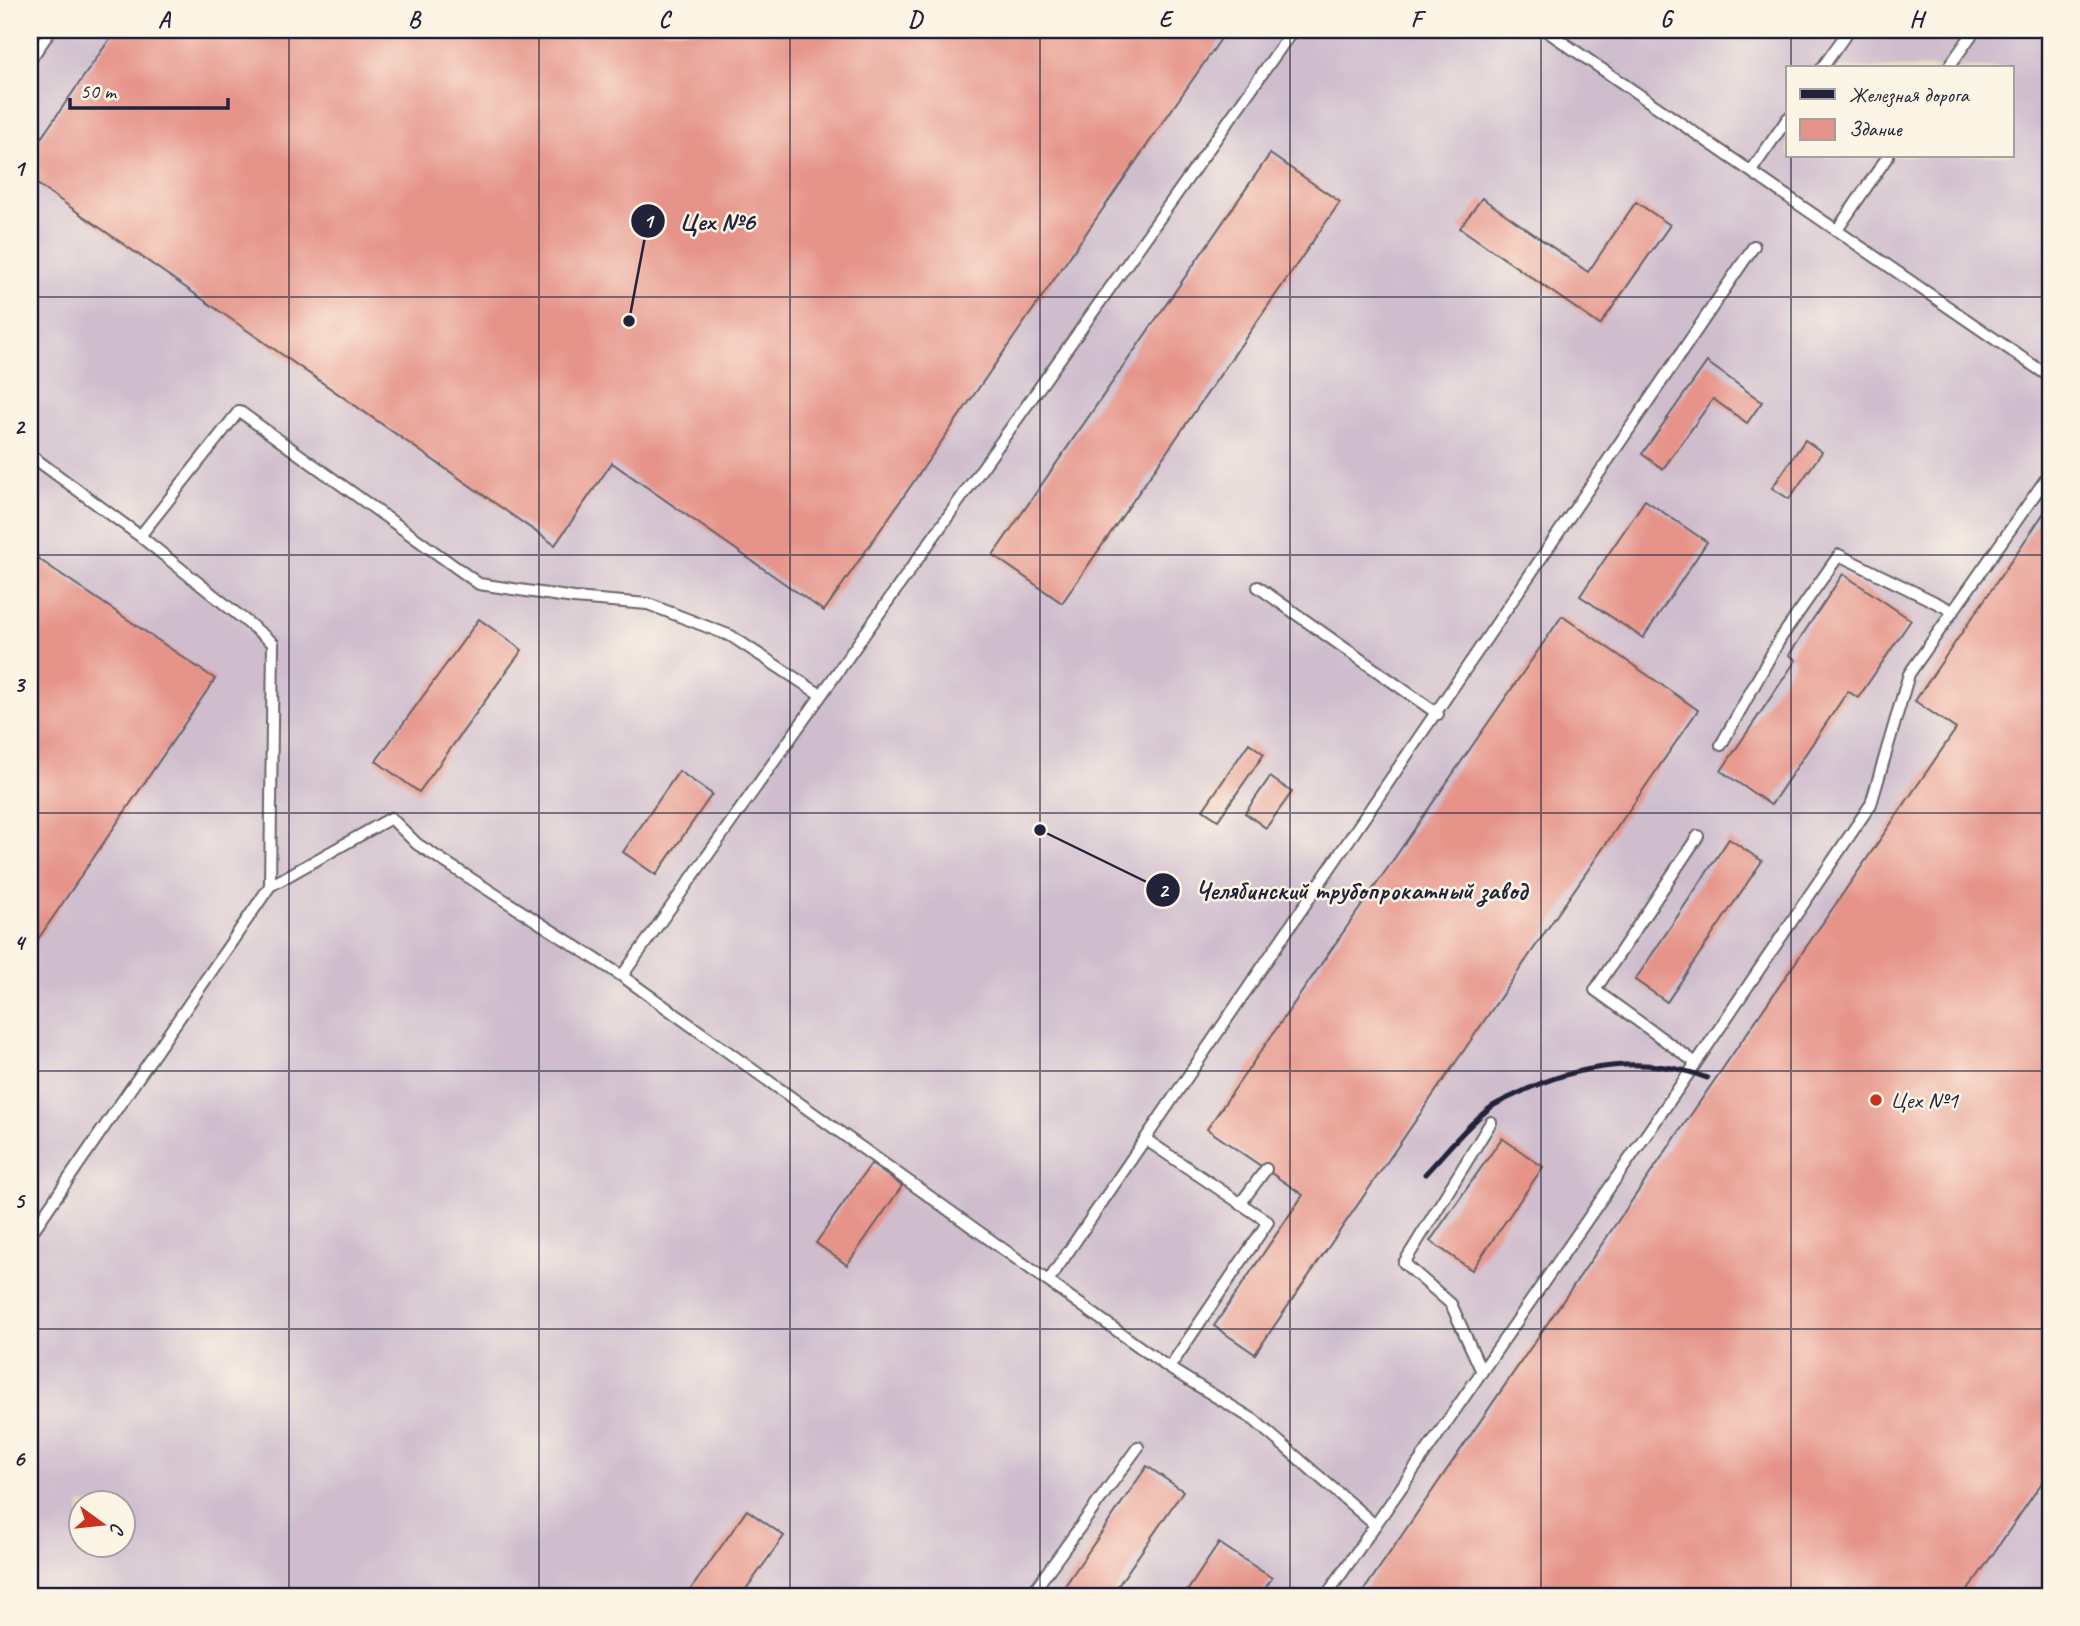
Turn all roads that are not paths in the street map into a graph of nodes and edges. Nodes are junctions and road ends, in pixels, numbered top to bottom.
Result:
1 (51, 30) edge
2 (1293, 30) edge
3 (1545, 30) edge
4 (1849, 30) edge
5 (1975, 30) edge
6 (30, 60) edge
7 (1823, 66) edge
8 (1949, 66) edge
9 (1786, 121) edge
10 (1887, 158) edge
11 (1751, 171) junction
12 (1837, 230) junction
13 (1755, 246) dead end
14 (2050, 377) edge
15 (30, 455) edge
16 (2050, 473) edge
17 (140, 536) junction
18 (1258, 587) dead end
19 (1954, 611) junction
20 (821, 695) junction
21 (1438, 713) junction
22 (1721, 745) dead end
23 (1699, 836) dead end
24 (270, 886) junction
25 (622, 976) junction
26 (1696, 1063) junction
27 (1490, 1122) dead end
28 (1146, 1139) junction
29 (1266, 1169) dead end
30 (1240, 1204) junction
31 (30, 1235) edge
32 (1049, 1280) junction
33 (1169, 1368) junction
34 (1482, 1372) junction
35 (1138, 1447) dead end
36 (1375, 1525) junction
37 (1030, 1596) edge
38 (1326, 1596) edge

1 - 6 lane
2 - 20 lane
3 - 11 lane
4 - 7 lane
5 - 8 lane
9 - 11 lane
10 - 12 lane
11 - 12 lane
12 - 14 lane
13 - 21 lane
15 - 17 lane
16 - 19 lane
17 - 20 lane
17 - 24 lane
18 - 21 lane
19 - 22 lane
19 - 26 lane
20 - 25 lane
21 - 28 lane
23 - 26 lane
24 - 25 lane
24 - 31 lane
25 - 32 lane
26 - 34 lane
27 - 34 lane
28 - 30 lane
28 - 32 lane
29 - 30 lane
30 - 33 lane
32 - 33 lane
33 - 36 lane
34 - 36 lane
35 - 37 lane
36 - 38 lane

